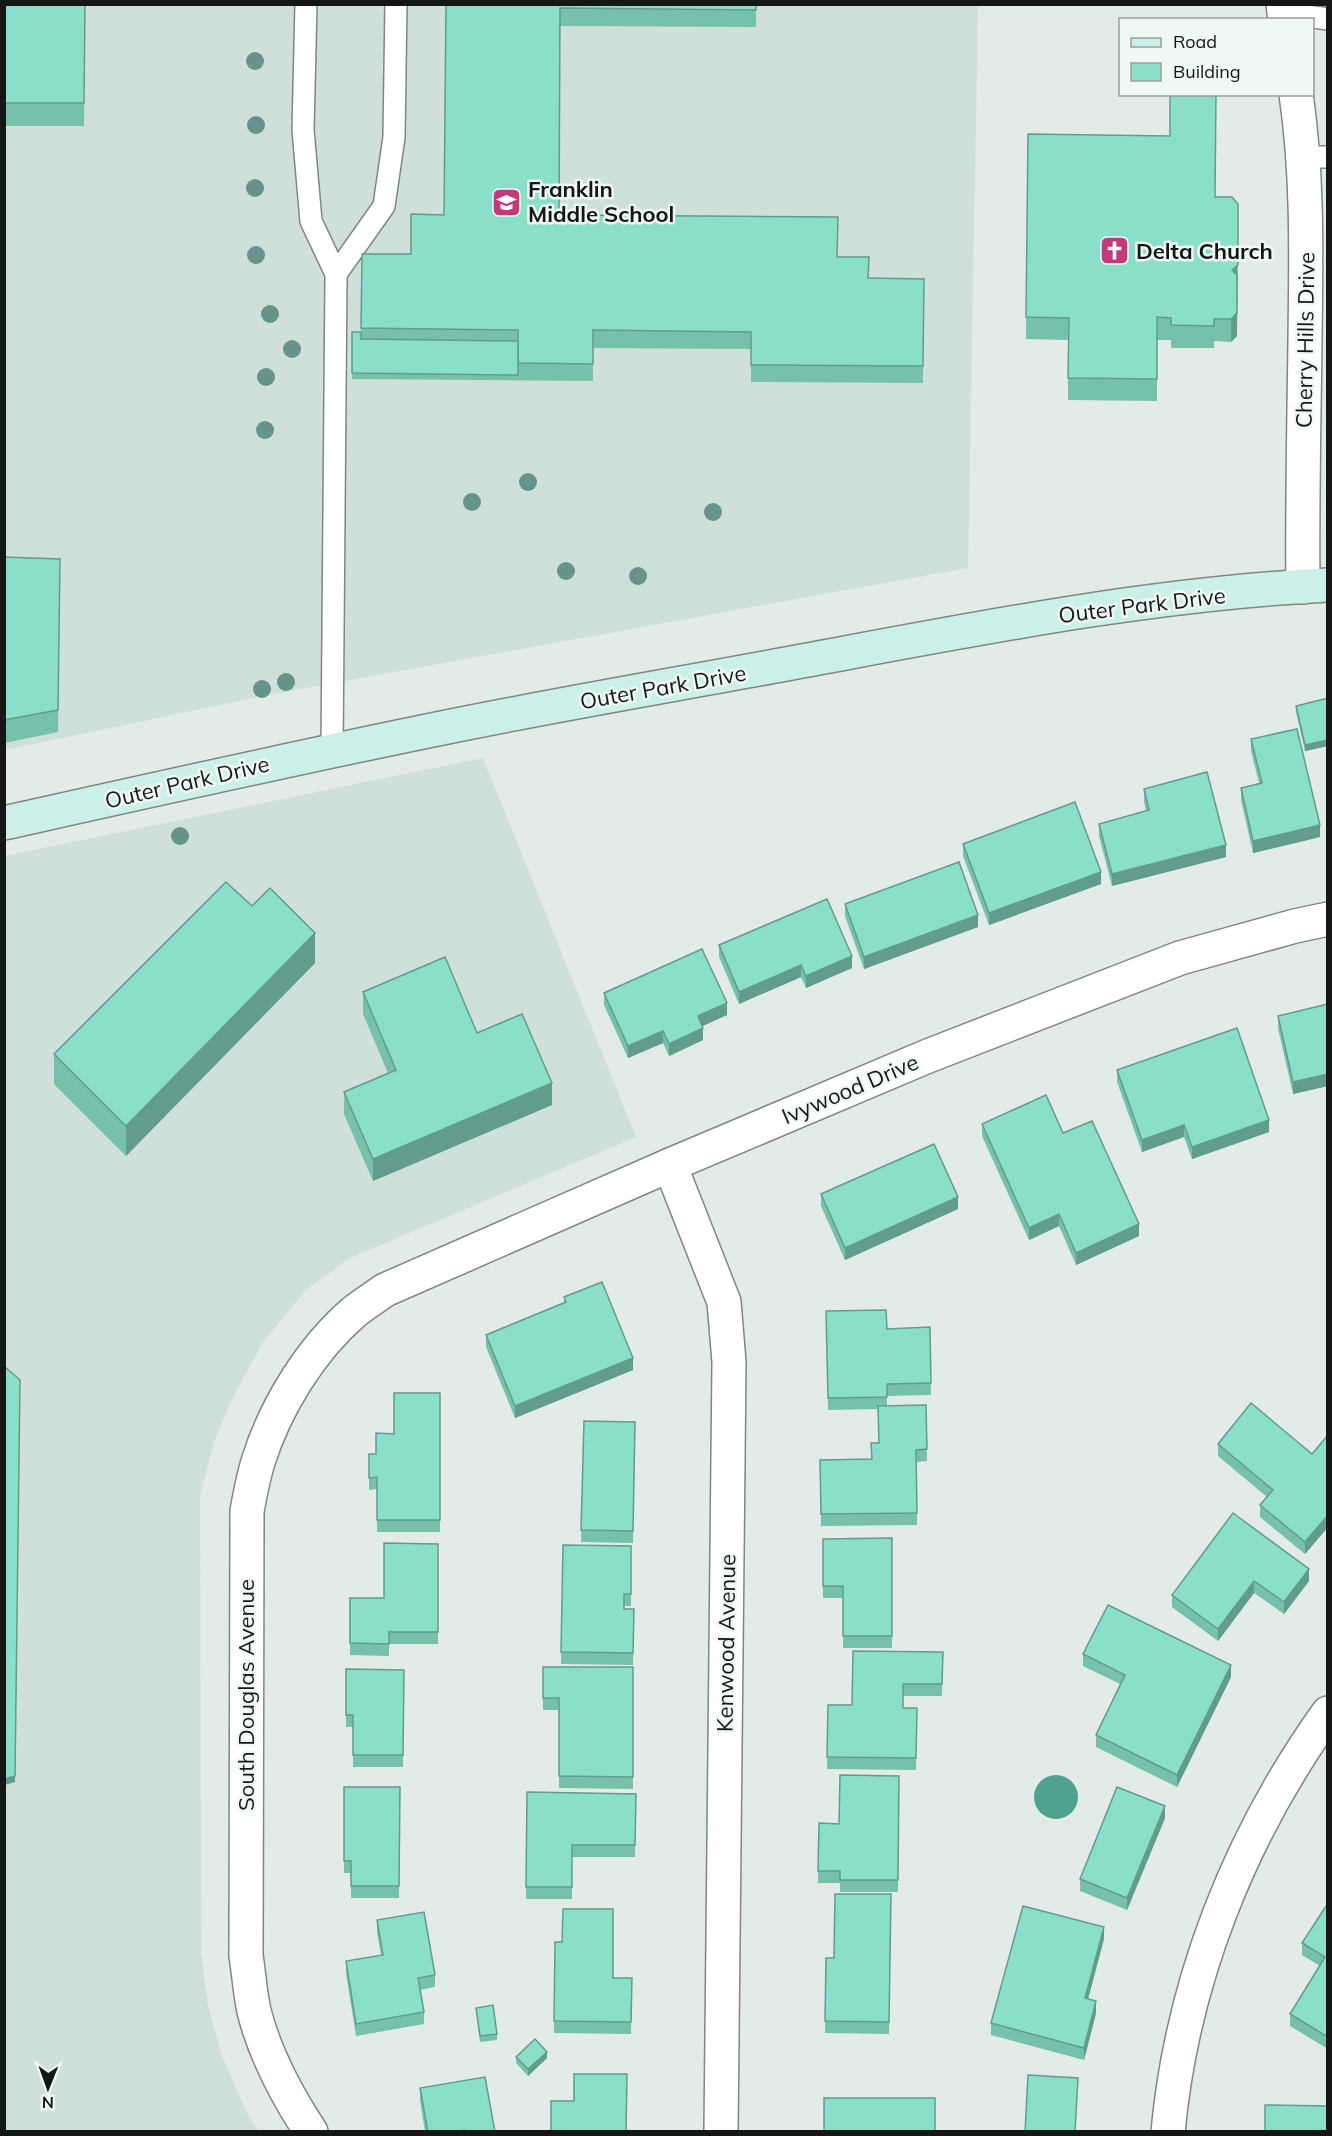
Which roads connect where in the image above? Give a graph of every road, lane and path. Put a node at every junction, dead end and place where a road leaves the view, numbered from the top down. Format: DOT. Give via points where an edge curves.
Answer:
graph roads {
  1 [pos="306,4"];
  2 [pos="396,4"];
  3 [pos="1284,12"];
  4 [pos="1328,19"];
  5 [pos="1297,96"];
  6 [pos="1316,157"];
  7 [pos="336,274"];
  8 [pos="1315,586"];
  9 [pos="332,751"];
  10 [pos="4,823"];
  11 [pos="1328,919"];
  12 [pos="670,1165"];
  13 [pos="385,1290"];
  14 [pos="1328,1713"];
  15 [pos="311,2132"];
  16 [pos="721,2132"];
  17 [pos="1168,2132"];
  1 -- 7 [label="lane" via="303,130 311,222"];
  2 -- 7 [label="lane" via="394,137 384,206"];
  3 -- 4 [label="lane"];
  5 -- 6 [label="street, Cherry Hills Drive"];
  6 -- 8 [label="street, Cherry Hills Drive" via="1307,226"];
  7 -- 9 [label="lane"];
  8 -- 9 [label="street, Outer Park Drive" via="1076,611"];
  9 -- 10 [label="street, Outer Park Drive"];
  11 -- 12 [label="street, Ivywood Drive" via="1180,958 928,1056"];
  12 -- 13 [label="street, Ivywood Drive"];
  12 -- 16 [label="street, Kenwood Avenue" via="724,1302 729,1362"];
  13 -- 15 [label="street, South Douglas Avenue" via="355,1311 323,1344 297,1380 258,1462 247,1511 246,1956 254,2011 270,2062"];
  14 -- 17 [label="street" via="1301,1751 1247,1846 1218,1917 1189,2009"];
}
